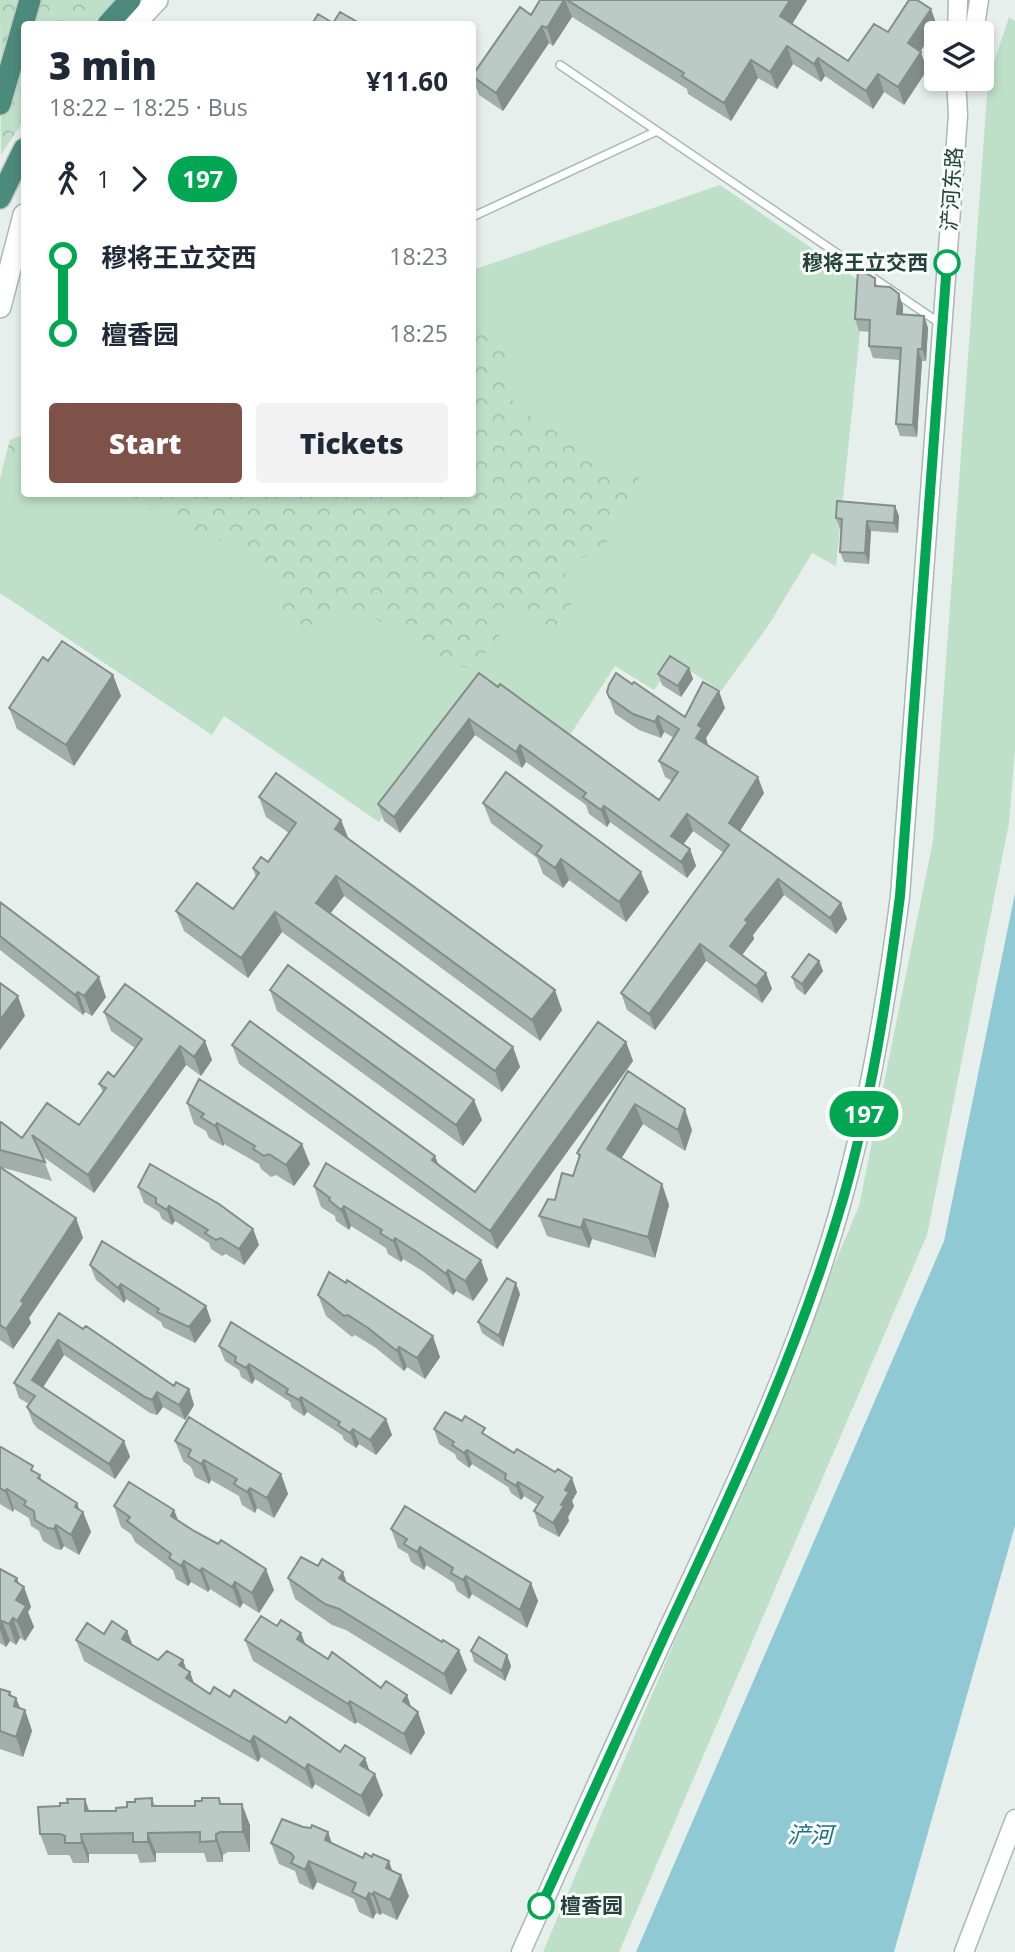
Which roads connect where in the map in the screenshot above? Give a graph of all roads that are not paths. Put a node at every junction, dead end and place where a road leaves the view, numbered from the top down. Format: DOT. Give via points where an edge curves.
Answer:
graph roads {
  1 [pos="30,0"];
  2 [pos="130,0"];
  3 [pos="157,0"];
  4 [pos="958,0"];
  5 [pos="979,0"];
  6 [pos="24,21"];
  7 [pos="111,21"];
  8 [pos="137,21"];
  9 [pos="957,21"];
  10 [pos="976,21"];
  11 [pos="21,31"];
  12 [pos="560,65"];
  13 [pos="957,91"];
  14 [pos="964,91"];
  15 [pos="0,104"];
  16 [pos="958,115"];
  17 [pos="657,131"];
  18 [pos="21,155"];
  19 [pos="0,198"];
  20 [pos="476,215"];
  21 [pos="21,226"];
  22 [pos="0,307"];
  23 [pos="942,324"];
  24 [pos="1015,1819"];
  25 [pos="521,1952"];
  26 [pos="964,1952"];
  1 -- 6 [label="highway"];
  2 -- 7 [label="highway"];
  3 -- 8 [label="main road"];
  4 -- 9 [label="street"];
  5 -- 10 [label="street"];
  11 -- 15 [label="highway"];
  12 -- 17 [label="lane"];
  13 -- 16 [label="street, 浐河东路"];
  14 -- 16 [label="street, 浐河东路"];
  16 -- 23 [label="street, 浐河东路"];
  17 -- 20 [label="lane"];
  17 -- 23 [label="lane"];
  18 -- 19 [label="highway"];
  21 -- 22 [label="main road"];
  23 -- 25 [label="street, 浐河东路" via="900,896 874,1065 846,1186 811,1296 766,1413"];
  24 -- 26 [label="street"];
}
